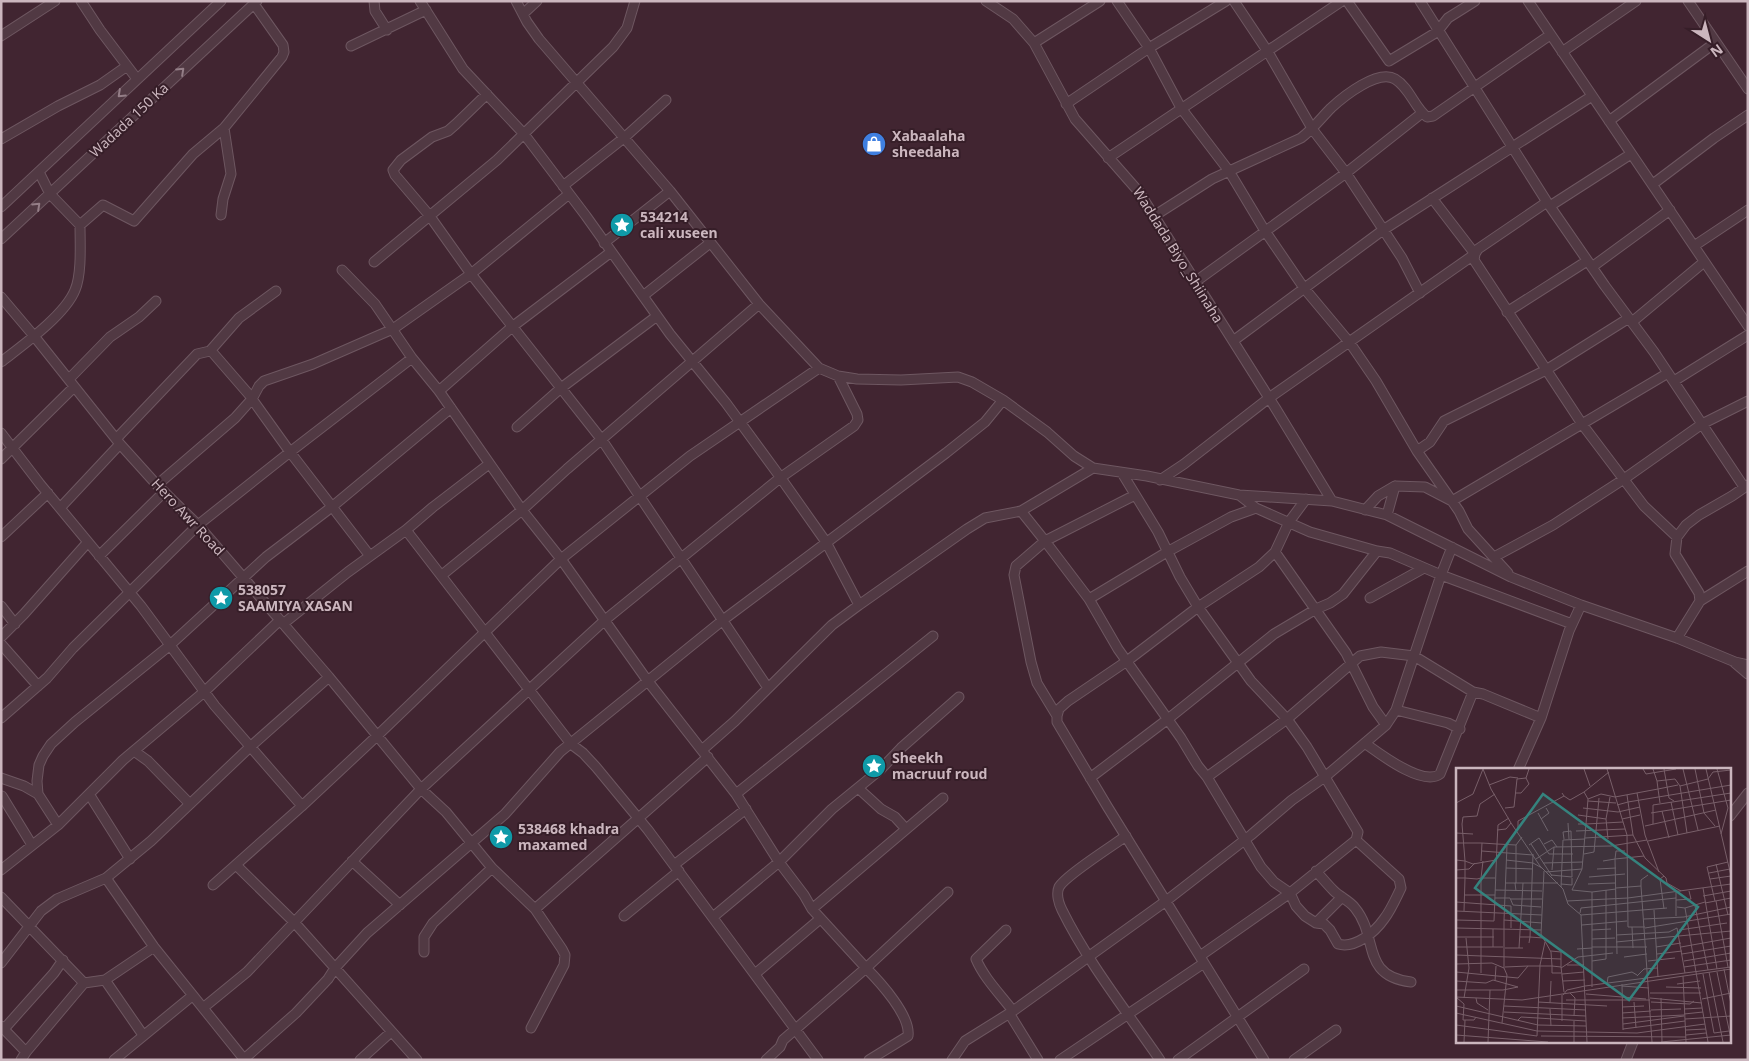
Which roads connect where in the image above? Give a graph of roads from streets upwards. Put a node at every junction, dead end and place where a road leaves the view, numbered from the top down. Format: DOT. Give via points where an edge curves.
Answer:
graph roads {
  1 [pos="56,1"];
  2 [pos="82,1"];
  3 [pos="221,1"];
  4 [pos="374,1"];
  5 [pos="420,1"];
  6 [pos="516,1"];
  7 [pos="537,1"];
  8 [pos="635,1"];
  9 [pos="986,1"];
  10 [pos="1100,1"];
  11 [pos="1117,1"];
  12 [pos="1226,1"];
  13 [pos="1234,1"];
  14 [pos="1342,1"];
  15 [pos="1347,1"];
  16 [pos="1420,1"];
  17 [pos="1475,1"];
  18 [pos="1528,1"];
  19 [pos="1636,1"];
  20 [pos="1688,1"];
  21 [pos="255,2"];
  22 [pos="426,10"];
  23 [pos="523,14"];
  24 [pos="387,30"];
  25 [pos="1438,31"];
  26 [pos="1550,35"];
  27 [pos="1,36"];
  28 [pos="1716,42"];
  29 [pos="1034,43"];
  30 [pos="351,46"];
  31 [pos="1149,48"];
  32 [pos="1268,52"];
  33 [pos="1562,52"];
  34 [pos="127,66"];
  35 [pos="137,79"];
  36 [pos="576,82"];
  37 [pos="1474,88"];
  38 [pos="1748,88"];
  39 [pos="487,94"];
  40 [pos="1592,96"];
  41 [pos="666,100"];
  42 [pos="1066,104"];
  43 [pos="1182,108"];
  44 [pos="1422,113"];
  45 [pos="1748,115"];
  46 [pos="1609,121"];
  47 [pos="224,128"];
  48 [pos="1313,130"];
  49 [pos="524,134"];
  50 [pos="625,137"];
  51 [pos="1,139"];
  52 [pos="1512,147"];
  53 [pos="1631,154"];
  54 [pos="1108,158"];
  55 [pos="1229,171"];
  56 [pos="39,172"];
  57 [pos="1346,173"];
  58 [pos="1653,184"];
  59 [pos="566,190"];
  60 [pos="670,191"];
  61 [pos="50,194"];
  62 [pos="1432,198"];
  63 [pos="1548,204"];
  64 [pos="1,207"];
  65 [pos="1670,210"];
  66 [pos="1748,210"];
  67 [pos="429,215"];
  68 [pos="221,216"];
  69 [pos="1154,216"];
  70 [pos="80,224"];
  71 [pos="1383,230"];
  72 [pos="1265,231"];
  73 [pos="1,240"];
  74 [pos="710,242"];
  75 [pos="604,243"];
  76 [pos="1694,246"];
  77 [pos="611,252"];
  78 [pos="1475,254"];
  79 [pos="374,262"];
  80 [pos="1704,262"];
  81 [pos="1589,264"];
  82 [pos="342,270"];
  83 [pos="471,274"];
  84 [pos="1195,282"];
  85 [pos="1304,288"];
  86 [pos="276,291"];
  87 [pos="1420,293"];
  88 [pos="643,296"];
  89 [pos="1,297"];
  90 [pos="156,302"];
  91 [pos="759,304"];
  92 [pos="1508,312"];
  93 [pos="657,316"];
  94 [pos="1631,320"];
  95 [pos="1746,320"];
  96 [pos="512,327"];
  97 [pos="393,329"];
  98 [pos="1748,335"];
  99 [pos="34,336"];
  100 [pos="1232,341"];
  101 [pos="1350,343"];
  102 [pos="210,351"];
  103 [pos="412,358"];
  104 [pos="1,362"];
  105 [pos="694,362"];
  106 [pos="819,368"];
  107 [pos="1546,370"];
  108 [pos="838,376"];
  109 [pos="1671,377"];
  110 [pos="72,383"];
  111 [pos="561,388"];
  112 [pos="439,391"];
  113 [pos="1269,398"];
  114 [pos="252,399"];
  115 [pos="1003,400"];
  116 [pos="1748,401"];
  117 [pos="451,408"];
  118 [pos="740,422"];
  119 [pos="1582,424"];
  120 [pos="1702,424"];
  121 [pos="517,427"];
  122 [pos="1,433"];
  123 [pos="602,440"];
  124 [pos="118,442"];
  125 [pos="12,448"];
  126 [pos="1417,451"];
  127 [pos="290,452"];
  128 [pos="1,459"];
  129 [pos="489,464"];
  130 [pos="1093,468"];
  131 [pos="1122,473"];
  132 [pos="780,478"];
  133 [pos="1624,479"];
  134 [pos="1160,480"];
  135 [pos="157,485"];
  136 [pos="1395,486"];
  137 [pos="1746,486"];
  138 [pos="164,492"];
  139 [pos="48,494"];
  140 [pos="1135,495"];
  141 [pos="1239,495"];
  142 [pos="639,496"];
  143 [pos="1306,499"];
  144 [pos="1332,501"];
  145 [pos="1452,501"];
  146 [pos="333,506"];
  147 [pos="60,508"];
  148 [pos="1256,508"];
  149 [pos="522,510"];
  150 [pos="1365,510"];
  151 [pos="1021,511"];
  152 [pos="1388,515"];
  153 [pos="1289,522"];
  154 [pos="198,525"];
  155 [pos="406,530"];
  156 [pos="1,537"];
  157 [pos="1677,537"];
  158 [pos="1044,541"];
  159 [pos="88,542"];
  160 [pos="826,542"];
  161 [pos="1452,547"];
  162 [pos="1377,551"];
  163 [pos="1168,552"];
  164 [pos="1275,552"];
  165 [pos="100,556"];
  166 [pos="370,556"];
  167 [pos="1494,557"];
  168 [pos="561,559"];
  169 [pos="680,559"];
  170 [pos="1424,568"];
  171 [pos="1748,571"];
  172 [pos="442,575"];
  173 [pos="1441,575"];
  174 [pos="243,577"];
  175 [pos="1511,577"];
  176 [pos="129,592"];
  177 [pos="1370,598"];
  178 [pos="1089,599"];
  179 [pos="1700,601"];
  180 [pos="859,605"];
  181 [pos="1581,605"];
  182 [pos="1,606"];
  183 [pos="1198,607"];
  184 [pos="1316,609"];
  185 [pos="605,620"];
  186 [pos="723,620"];
  187 [pos="281,622"];
  188 [pos="15,624"];
  189 [pos="1572,624"];
  190 [pos="484,631"];
  191 [pos="933,636"];
  192 [pos="1,637"];
  193 [pos="1677,638"];
  194 [pos="1,644"];
  195 [pos="169,646"];
  196 [pos="1414,656"];
  197 [pos="1127,661"];
  198 [pos="1735,662"];
  199 [pos="1238,663"];
  200 [pos="1351,664"];
  201 [pos="1748,665"];
  202 [pos="1748,674"];
  203 [pos="329,677"];
  204 [pos="648,680"];
  205 [pos="38,686"];
  206 [pos="529,688"];
  207 [pos="768,688"];
  208 [pos="204,692"];
  209 [pos="1473,692"];
  210 [pos="959,697"];
  211 [pos="1396,710"];
  212 [pos="1056,716"];
  213 [pos="1,718"];
  214 [pos="1541,718"];
  215 [pos="1168,719"];
  216 [pos="1287,719"];
  217 [pos="1386,725"];
  218 [pos="1460,729"];
  219 [pos="378,735"];
  220 [pos="572,744"];
  221 [pos="1366,744"];
  222 [pos="250,747"];
  223 [pos="134,751"];
  224 [pos="705,753"];
  225 [pos="1519,768"];
  226 [pos="1326,776"];
  227 [pos="1207,777"];
  228 [pos="1,778"];
  229 [pos="1090,778"];
  230 [pos="16,784"];
  231 [pos="858,788"];
  232 [pos="421,789"];
  233 [pos="1748,793"];
  234 [pos="38,794"];
  235 [pos="89,794"];
  236 [pos="736,794"];
  237 [pos="2,796"];
  238 [pos="943,798"];
  239 [pos="190,804"];
  240 [pos="302,806"];
  241 [pos="746,809"];
  242 [pos="1732,813"];
  243 [pos="638,818"];
  244 [pos="58,825"];
  245 [pos="906,829"];
  246 [pos="1126,836"];
  247 [pos="1245,840"];
  248 [pos="1356,840"];
  249 [pos="472,842"];
  250 [pos="32,845"];
  251 [pos="130,858"];
  252 [pos="352,861"];
  253 [pos="779,862"];
  254 [pos="236,865"];
  255 [pos="492,868"];
  256 [pos="676,868"];
  257 [pos="1,870"];
  258 [pos="1316,871"];
  259 [pos="106,878"];
  260 [pos="213,885"];
  261 [pos="948,892"];
  262 [pos="1290,893"];
  263 [pos="1,897"];
  264 [pos="1342,897"];
  265 [pos="1166,901"];
  266 [pos="400,905"];
  267 [pos="535,909"];
  268 [pos="812,909"];
  269 [pos="624,916"];
  270 [pos="713,917"];
  271 [pos="820,919"];
  272 [pos="294,922"];
  273 [pos="1316,923"];
  274 [pos="30,925"];
  275 [pos="1006,930"];
  276 [pos="1368,935"];
  277 [pos="154,947"];
  278 [pos="424,952"];
  279 [pos="1090,956"];
  280 [pos="1202,959"];
  281 [pos="63,960"];
  282 [pos="1,963"];
  283 [pos="334,968"];
  284 [pos="866,968"];
  285 [pos="1304,969"];
  286 [pos="755,974"];
  287 [pos="104,980"];
  288 [pos="84,982"];
  289 [pos="1411,982"];
  290 [pos="192,996"];
  291 [pos="203,1008"];
  292 [pos="1011,1012"];
  293 [pos="1128,1014"];
  294 [pos="1238,1016"];
  295 [pos="2,1027"];
  296 [pos="531,1028"];
  297 [pos="796,1029"];
  298 [pos="1336,1030"];
  299 [pos="391,1032"];
  300 [pos="143,1035"];
  301 [pos="1632,1044"];
  302 [pos="24,1056"];
  303 [pos="243,1059"];
  304 [pos="114,1060"];
  305 [pos="360,1060"];
  306 [pos="417,1060"];
  307 [pos="766,1060"];
  308 [pos="818,1060"];
  309 [pos="870,1060"];
  310 [pos="952,1060"];
  311 [pos="1038,1060"];
  312 [pos="1060,1060"];
  313 [pos="1160,1060"];
  314 [pos="1178,1060"];
  315 [pos="1264,1060"];
  316 [pos="1294,1060"];
  317 [pos="1626,1060"];
  1 -- 27 [label="street"];
  2 -- 34 [label="street"];
  3 -- 35 [label="street, Wadada 150 Ka"];
  4 -- 24 [label="street" via="375,11"];
  5 -- 22 [label="street"];
  6 -- 23 [label="street"];
  7 -- 23 [label="street"];
  8 -- 36 [label="street" via="627,28 613,47"];
  9 -- 29 [label="street, Waddada Biyo_Shiinaha" via="1013,19"];
  10 -- 29 [label="street"];
  11 -- 31 [label="street"];
  12 -- 31 [label="street"];
  13 -- 32 [label="street"];
  14 -- 32 [label="street"];
  15 -- 25 [label="street" via="1389,61"];
  16 -- 25 [label="street"];
  17 -- 25 [label="street" via="1448,18"];
  18 -- 26 [label="street"];
  19 -- 33 [label="street"];
  20 -- 28 [label="street"];
  21 -- 47 [label="street" via="283,45 284,52"];
  61 -- 21 [label="street, Wadada 150 Ka, one-way"];
  22 -- 24 [label="street"];
  22 -- 39 [label="street" via="462,69"];
  23 -- 36 [label="street" via="539,39"];
  24 -- 30 [label="street"];
  25 -- 37 [label="street"];
  26 -- 33 [label="street"];
  26 -- 37 [label="street"];
  28 -- 38 [label="street"];
  28 -- 46 [label="street"];
  29 -- 42 [label="street, Waddada Biyo_Shiinaha"];
  31 -- 42 [label="street"];
  31 -- 43 [label="street"];
  32 -- 43 [label="street"];
  32 -- 48 [label="street"];
  33 -- 40 [label="street"];
  34 -- 35 [label="street"];
  34 -- 51 [label="street" via="100,85"];
  35 -- 56 [label="street, Wadada 150 Ka, one-way"];
  36 -- 49 [label="street"];
  36 -- 50 [label="street"];
  37 -- 44 [label="street" via="1433,116 1427,117"];
  37 -- 52 [label="street"];
  39 -- 49 [label="street"];
  39 -- 67 [label="street" via="448,131 432,137 401,160 394,170"];
  40 -- 46 [label="street"];
  40 -- 52 [label="street"];
  41 -- 50 [label="street"];
  42 -- 54 [label="street, Waddada Biyo_Shiinaha"];
  43 -- 54 [label="street"];
  43 -- 55 [label="street"];
  44 -- 48 [label="street" via="1396,79 1387,76 1352,91"];
  44 -- 57 [label="street"];
  45 -- 58 [label="street"];
  46 -- 53 [label="street"];
  47 -- 68 [label="street" via="231,174"];
  47 -- 70 [label="street" via="193,154 134,221 103,205"];
  48 -- 55 [label="street" via="1282,148"];
  48 -- 57 [label="street"];
  49 -- 59 [label="street"];
  49 -- 67 [label="street"];
  50 -- 59 [label="street"];
  50 -- 60 [label="street"];
  52 -- 62 [label="street"];
  52 -- 63 [label="street"];
  53 -- 58 [label="street"];
  53 -- 63 [label="street"];
  54 -- 69 [label="street, Waddada Biyo_Shiinaha" via="1133,184"];
  55 -- 69 [label="street"];
  55 -- 72 [label="street"];
  56 -- 61 [label="street"];
  56 -- 64 [label="street, Wadada 150 Ka"];
  57 -- 71 [label="street"];
  57 -- 72 [label="street"];
  58 -- 65 [label="street"];
  59 -- 75 [label="street"];
  59 -- 83 [label="street"];
  60 -- 74 [label="street"];
  60 -- 75 [label="street"];
  61 -- 70 [label="street"];
  73 -- 61 [label="street, Wadada 150 Ka, one-way"];
  62 -- 71 [label="street"];
  62 -- 78 [label="street"];
  63 -- 78 [label="street"];
  63 -- 81 [label="street"];
  65 -- 76 [label="street"];
  65 -- 81 [label="street"];
  66 -- 76 [label="street"];
  67 -- 79 [label="street"];
  67 -- 83 [label="street"];
  69 -- 84 [label="street, Waddada Biyo_Shiinaha"];
  70 -- 99 [label="street" via="81,254 76,289 63,309"];
  71 -- 85 [label="street"];
  71 -- 87 [label="street"];
  72 -- 84 [label="street"];
  72 -- 85 [label="street"];
  74 -- 88 [label="street"];
  74 -- 91 [label="street"];
  75 -- 77 [label="street"];
  76 -- 80 [label="street"];
  77 -- 88 [label="street"];
  77 -- 96 [label="street"];
  78 -- 87 [label="street"];
  78 -- 92 [label="street" via="1478,268"];
  80 -- 94 [label="street"];
  80 -- 95 [label="street"];
  81 -- 92 [label="street"];
  81 -- 94 [label="street"];
  82 -- 97 [label="street" via="375,304"];
  83 -- 96 [label="street"];
  83 -- 97 [label="street"];
  84 -- 100 [label="street, Waddada Biyo_Shiinaha"];
  85 -- 100 [label="street"];
  85 -- 101 [label="street"];
  86 -- 102 [label="street" via="239,318"];
  87 -- 101 [label="street"];
  88 -- 93 [label="street"];
  89 -- 99 [label="street, Hero Awr Road"];
  90 -- 110 [label="street" via="110,338"];
  91 -- 105 [label="street"];
  91 -- 106 [label="street"];
  92 -- 107 [label="street"];
  93 -- 105 [label="street"];
  93 -- 111 [label="street"];
  94 -- 107 [label="street"];
  94 -- 109 [label="street"];
  96 -- 111 [label="street"];
  96 -- 112 [label="street"];
  97 -- 103 [label="street"];
  97 -- 114 [label="street" via="313,364 271,378 259,386"];
  98 -- 109 [label="street"];
  99 -- 104 [label="street"];
  99 -- 110 [label="street, Hero Awr Road"];
  100 -- 113 [label="street, Waddada Biyo_Shiinaha"];
  101 -- 113 [label="street"];
  101 -- 126 [label="street"];
  102 -- 114 [label="street"];
  102 -- 124 [label="street" via="197,354"];
  103 -- 112 [label="street"];
  103 -- 127 [label="street"];
  105 -- 118 [label="street"];
  105 -- 123 [label="street"];
  106 -- 108 [label="street"];
  106 -- 118 [label="street"];
  107 -- 119 [label="street"];
  107 -- 126 [label="street" via="1444,421 1430,442"];
  108 -- 115 [label="street" via="901,380 958,378 972,382"];
  108 -- 132 [label="street" via="858,420"];
  109 -- 119 [label="street"];
  109 -- 120 [label="street"];
  110 -- 124 [label="street, Hero Awr Road"];
  110 -- 125 [label="street"];
  111 -- 121 [label="street"];
  111 -- 123 [label="street"];
  112 -- 117 [label="street"];
  113 -- 134 [label="street"];
  113 -- 144 [label="street, Waddada Biyo_Shiinaha"];
  114 -- 127 [label="street"];
  114 -- 135 [label="street" via="236,418"];
  115 -- 130 [label="street"];
  115 -- 160 [label="street" via="985,422 910,482"];
  116 -- 120 [label="street"];
  117 -- 129 [label="street"];
  117 -- 146 [label="street"];
  118 -- 132 [label="street"];
  118 -- 142 [label="street"];
  119 -- 133 [label="street"];
  119 -- 145 [label="street"];
  120 -- 133 [label="street"];
  120 -- 137 [label="street"];
  122 -- 125 [label="street"];
  123 -- 142 [label="street"];
  123 -- 149 [label="street"];
  124 -- 135 [label="street, Hero Awr Road"];
  124 -- 147 [label="street"];
  125 -- 128 [label="street"];
  125 -- 139 [label="street"];
  126 -- 145 [label="street"];
  127 -- 146 [label="street"];
  127 -- 154 [label="street"];
  129 -- 149 [label="street"];
  129 -- 155 [label="street"];
  130 -- 131 [label="street"];
  130 -- 151 [label="street"];
  131 -- 134 [label="street"];
  131 -- 140 [label="street"];
  132 -- 160 [label="street"];
  132 -- 169 [label="street"];
  133 -- 157 [label="street" via="1644,506"];
  133 -- 167 [label="street" via="1553,525"];
  134 -- 141 [label="street"];
  135 -- 138 [label="street, Hero Awr Road"];
  136 -- 145 [label="street" via="1425,487"];
  136 -- 150 [label="street" via="1378,496"];
  136 -- 152 [label="street"];
  137 -- 157 [label="street" via="1699,515"];
  138 -- 154 [label="street, Hero Awr Road"];
  138 -- 165 [label="street"];
  139 -- 147 [label="street"];
  139 -- 156 [label="street"];
  140 -- 158 [label="street"];
  140 -- 163 [label="street"];
  141 -- 143 [label="street"];
  141 -- 148 [label="street"];
  142 -- 168 [label="street"];
  142 -- 169 [label="street"];
  143 -- 144 [label="street"];
  143 -- 153 [label="street"];
  144 -- 150 [label="street"];
  145 -- 167 [label="street" via="1468,529"];
  146 -- 166 [label="street"];
  146 -- 174 [label="street"];
  147 -- 159 [label="street"];
  148 -- 153 [label="street"];
  148 -- 163 [label="street" via="1231,517"];
  149 -- 168 [label="street"];
  149 -- 172 [label="street"];
  150 -- 152 [label="street"];
  151 -- 158 [label="street"];
  151 -- 180 [label="street" via="985,518"];
  152 -- 161 [label="street"];
  153 -- 162 [label="street" via="1310,532"];
  153 -- 164 [label="street"];
  154 -- 174 [label="street, Hero Awr Road"];
  154 -- 176 [label="street"];
  155 -- 166 [label="street"];
  155 -- 172 [label="street"];
  157 -- 179 [label="street" via="1675,554 1699,593"];
  158 -- 178 [label="street"];
  158 -- 212 [label="street" via="1016,566 1014,575 1037,683"];
  159 -- 165 [label="street"];
  159 -- 188 [label="street"];
  160 -- 180 [label="street"];
  160 -- 186 [label="street"];
  161 -- 173 [label="street"];
  161 -- 175 [label="street"];
  162 -- 170 [label="street" via="1390,553"];
  162 -- 184 [label="street" via="1343,594"];
  163 -- 178 [label="street"];
  163 -- 183 [label="street"];
  164 -- 183 [label="street" via="1259,567"];
  164 -- 184 [label="street"];
  165 -- 176 [label="street"];
  166 -- 187 [label="street"];
  167 -- 175 [label="street"];
  168 -- 185 [label="street"];
  168 -- 190 [label="street"];
  169 -- 185 [label="street"];
  169 -- 186 [label="street"];
  170 -- 173 [label="street"];
  170 -- 177 [label="street"];
  171 -- 179 [label="street"];
  172 -- 190 [label="street"];
  173 -- 189 [label="street"];
  173 -- 196 [label="street"];
  174 -- 187 [label="street, Hero Awr Road"];
  174 -- 195 [label="street"];
  175 -- 181 [label="street"];
  176 -- 195 [label="street"];
  176 -- 205 [label="street"];
  178 -- 197 [label="street"];
  179 -- 193 [label="street"];
  180 -- 207 [label="street" via="832,625"];
  181 -- 189 [label="street"];
  181 -- 193 [label="street"];
  182 -- 188 [label="street"];
  183 -- 197 [label="street"];
  183 -- 199 [label="street"];
  184 -- 199 [label="street" via="1274,634"];
  184 -- 200 [label="street"];
  185 -- 204 [label="street"];
  185 -- 206 [label="street"];
  186 -- 204 [label="street"];
  186 -- 207 [label="street"];
  187 -- 203 [label="street, Hero Awr Road"];
  187 -- 208 [label="street"];
  188 -- 192 [label="street"];
  189 -- 214 [label="street"];
  190 -- 206 [label="street"];
  190 -- 219 [label="street"];
  191 -- 236 [label="street"];
  193 -- 198 [label="street"];
  194 -- 205 [label="street"];
  195 -- 208 [label="street"];
  195 -- 234 [label="street" via="51,744 39,765"];
  196 -- 200 [label="street" via="1381,652 1360,656"];
  196 -- 209 [label="street"];
  196 -- 211 [label="street"];
  197 -- 212 [label="street" via="1068,701"];
  197 -- 215 [label="street"];
  198 -- 201 [label="street"];
  198 -- 202 [label="street"];
  199 -- 215 [label="street"];
  199 -- 216 [label="street"];
  200 -- 216 [label="street"];
  200 -- 217 [label="street"];
  203 -- 219 [label="street, Hero Awr Road"];
  203 -- 222 [label="street"];
  204 -- 220 [label="street"];
  204 -- 224 [label="street"];
  205 -- 213 [label="street"];
  206 -- 220 [label="street"];
  206 -- 232 [label="street"];
  207 -- 224 [label="street"];
  208 -- 222 [label="street"];
  208 -- 223 [label="street"];
  209 -- 214 [label="street"];
  209 -- 218 [label="street"];
  210 -- 231 [label="street"];
  211 -- 217 [label="street"];
  211 -- 218 [label="street"];
  212 -- 229 [label="street"];
  214 -- 225 [label="street"];
  215 -- 227 [label="street"];
  215 -- 229 [label="street"];
  216 -- 226 [label="street"];
  216 -- 227 [label="street"];
  217 -- 221 [label="street"];
  218 -- 221 [label="street" via="1440,774 1433,777 1414,773"];
  219 -- 232 [label="street, Hero Awr Road"];
  219 -- 240 [label="street"];
  220 -- 243 [label="street" via="596,767"];
  220 -- 249 [label="street" via="560,752 505,814"];
  221 -- 226 [label="street"];
  222 -- 239 [label="street"];
  222 -- 240 [label="street"];
  223 -- 235 [label="street"];
  223 -- 239 [label="street"];
  224 -- 236 [label="street"];
  224 -- 243 [label="street"];
  226 -- 247 [label="street"];
  226 -- 248 [label="street" via="1358,832"];
  227 -- 247 [label="street"];
  228 -- 230 [label="street"];
  229 -- 246 [label="street"];
  230 -- 234 [label="street"];
  230 -- 237 [label="street"];
  231 -- 245 [label="street"];
  231 -- 253 [label="street"];
  232 -- 249 [label="street, Hero Awr Road"];
  232 -- 252 [label="street"];
  233 -- 242 [label="street"];
  234 -- 244 [label="street"];
  235 -- 244 [label="street"];
  235 -- 251 [label="street"];
  236 -- 241 [label="street"];
  237 -- 250 [label="street"];
  238 -- 245 [label="street"];
  239 -- 251 [label="street"];
  240 -- 254 [label="street"];
  241 -- 253 [label="street"];
  241 -- 256 [label="street"];
  243 -- 256 [label="street"];
  243 -- 267 [label="street"];
  244 -- 250 [label="street"];
  245 -- 268 [label="street"];
  246 -- 265 [label="street"];
  246 -- 279 [label="street" via="1069,877 1059,888 1061,908"];
  247 -- 262 [label="street" via="1261,867"];
  247 -- 265 [label="street"];
  248 -- 258 [label="street"];
  248 -- 276 [label="street" via="1399,879 1401,888 1385,919"];
  249 -- 255 [label="street, Hero Awr Road"];
  249 -- 266 [label="street"];
  250 -- 257 [label="street"];
  251 -- 259 [label="street"];
  252 -- 266 [label="street"];
  252 -- 272 [label="street"];
  253 -- 268 [label="street"];
  253 -- 270 [label="street"];
  254 -- 260 [label="street"];
  254 -- 272 [label="street"];
  255 -- 267 [label="street, Hero Awr Road"];
  255 -- 278 [label="street" via="433,923 424,937"];
  256 -- 269 [label="street"];
  256 -- 270 [label="street"];
  258 -- 262 [label="street"];
  258 -- 264 [label="street"];
  259 -- 274 [label="street" via="58,899"];
  259 -- 277 [label="street"];
  261 -- 284 [label="street"];
  262 -- 273 [label="street" via="1296,906"];
  262 -- 280 [label="street"];
  263 -- 274 [label="street"];
  264 -- 273 [label="street"];
  264 -- 276 [label="street" via="1355,908"];
  265 -- 279 [label="street"];
  265 -- 280 [label="street"];
  266 -- 283 [label="street" via="367,933"];
  267 -- 296 [label="street, Hero Awr Road" via="565,955 564,965"];
  268 -- 271 [label="street"];
  270 -- 286 [label="street"];
  271 -- 284 [label="street"];
  271 -- 286 [label="street"];
  272 -- 283 [label="street"];
  272 -- 291 [label="street" via="247,972"];
  273 -- 276 [label="street" via="1324,924 1338,944 1356,943"];
  274 -- 281 [label="street"];
  274 -- 282 [label="street"];
  275 -- 292 [label="street" via="976,959 981,972"];
  276 -- 289 [label="street" via="1371,951 1381,970 1398,980"];
  277 -- 287 [label="street"];
  277 -- 290 [label="street"];
  279 -- 292 [label="street"];
  279 -- 293 [label="street"];
  280 -- 293 [label="street"];
  280 -- 294 [label="street"];
  281 -- 288 [label="street"];
  281 -- 295 [label="street"];
  283 -- 299 [label="street"];
  283 -- 303 [label="street" via="328,979 296,1013"];
  284 -- 297 [label="street"];
  284 -- 309 [label="street" via="881,984 909,1028 908,1036"];
  285 -- 294 [label="street"];
  286 -- 297 [label="street"];
  287 -- 288 [label="street"];
  287 -- 300 [label="street"];
  288 -- 302 [label="street"];
  290 -- 291 [label="street"];
  290 -- 300 [label="street"];
  291 -- 303 [label="street"];
  292 -- 310 [label="street" via="965,1041"];
  292 -- 311 [label="street"];
  293 -- 312 [label="street"];
  293 -- 313 [label="street"];
  294 -- 314 [label="street"];
  294 -- 315 [label="street"];
  295 -- 302 [label="street"];
  297 -- 307 [label="street"];
  297 -- 308 [label="street"];
  298 -- 316 [label="street"];
  299 -- 305 [label="street"];
  299 -- 306 [label="street"];
  300 -- 304 [label="street"];
  301 -- 317 [label="street"];
}
